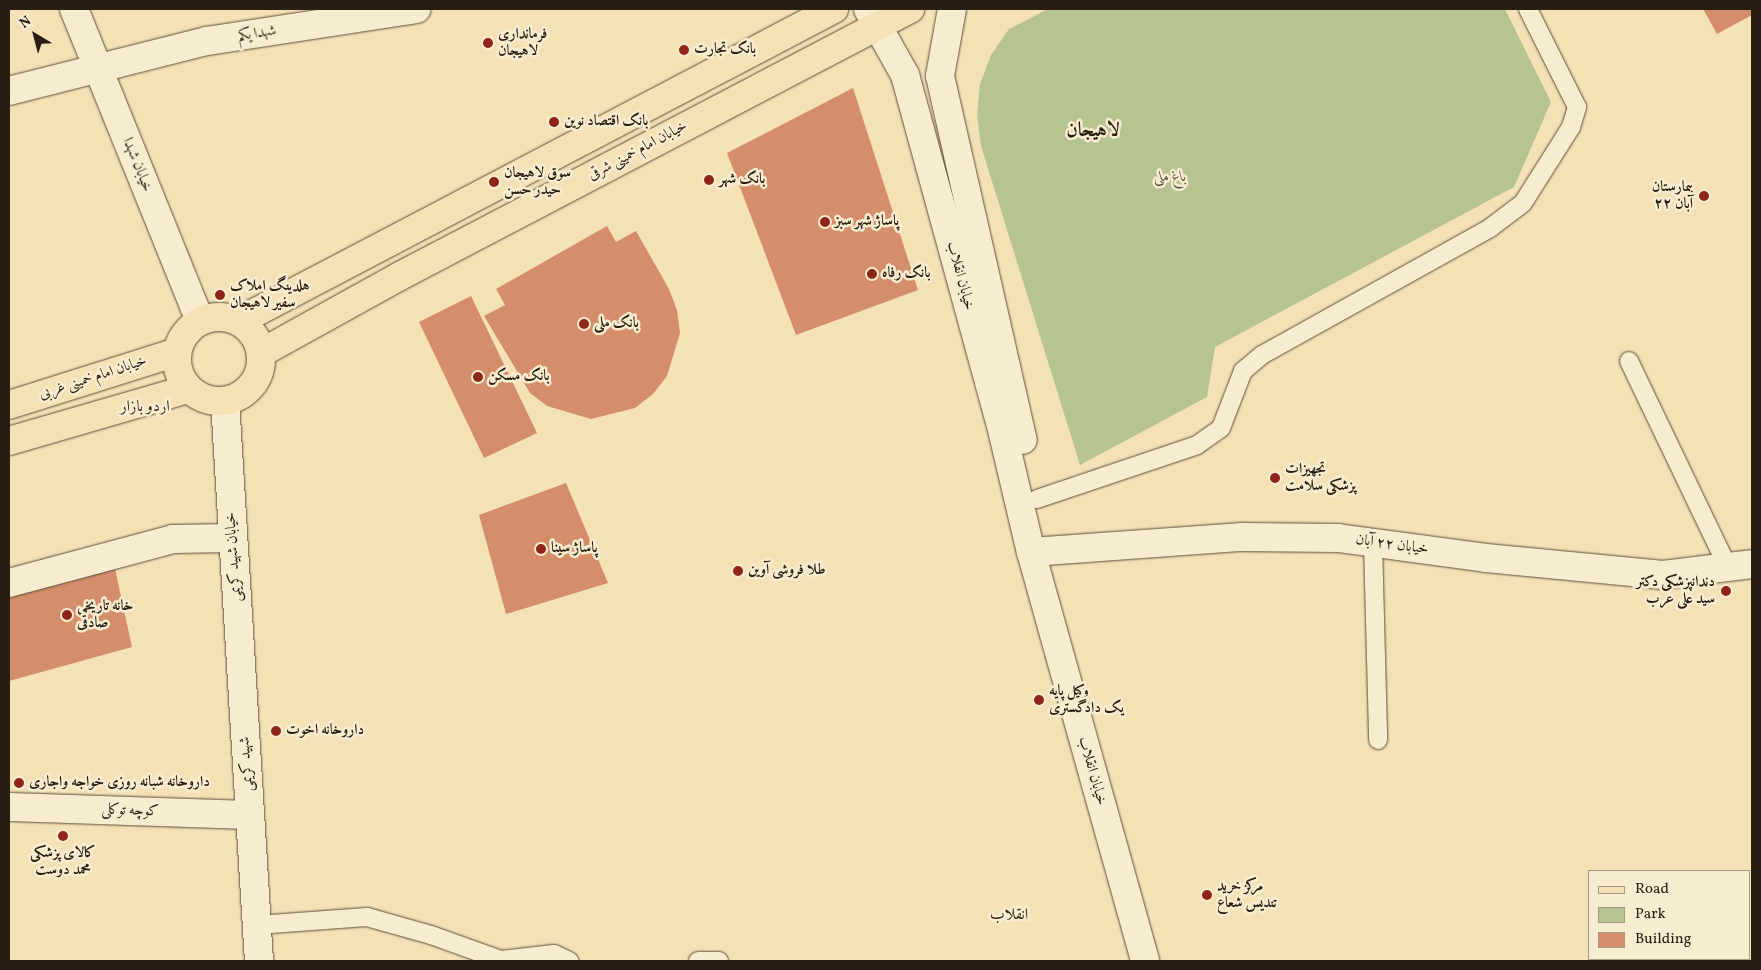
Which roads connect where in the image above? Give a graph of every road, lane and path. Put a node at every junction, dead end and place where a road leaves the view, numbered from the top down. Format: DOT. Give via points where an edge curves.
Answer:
graph roads {
  1 [pos="74,9"];
  2 [pos="834,9"];
  3 [pos="910,9"];
  4 [pos="952,9"];
  5 [pos="1528,9"];
  6 [pos="405,10"];
  7 [pos="872,17"];
  8 [pos="98,69"];
  9 [pos="9,91"];
  10 [pos="200,321"];
  11 [pos="239,321"];
  12 [pos="177,352"];
  13 [pos="261,353"];
  14 [pos="1629,361"];
  15 [pos="188,388"];
  16 [pos="225,401"];
  17 [pos="9,405"];
  18 [pos="9,441"];
  19 [pos="1037,499"];
  20 [pos="233,538"];
  21 [pos="1372,543"];
  22 [pos="1031,552"];
  23 [pos="1740,566"];
  24 [pos="9,583"];
  25 [pos="244,713"];
  26 [pos="1378,740"];
  27 [pos="9,808"];
  28 [pos="250,815"];
  29 [pos="257,925"];
  30 [pos="259,961"];
  31 [pos="569,961"];
  32 [pos="698,961"];
  33 [pos="719,961"];
  34 [pos="1145,961"];
  1 -- 8 [label="main road, خیابان شهدا"];
  2 -- 11 [label="main road"];
  3 -- 7 [label="main road, خیابان امام خمینی شرقی"];
  4 -- 19 [label="main road, خیابان انقلاب" via="940,76"];
  5 -- 19 [label="lane" via="1577,107 1571,126 1523,203 1490,228 1262,355 1243,371 1221,428 1197,445"];
  6 -- 8 [label="main road, شهدا یکم" via="207,41"];
  7 -- 13 [label="main road, خیابان امام خمینی شرقی"];
  7 -- 22 [label="main road, خیابان انقلاب" via="905,75 1003,434"];
  8 -- 9 [label="main road, شهدا یکم"];
  8 -- 10 [label="main road, خیابان شهدا"];
  10 -- 11 [label="main road" via="226,317"];
  10 -- 12 [label="main road" via="185,333"];
  11 -- 13 [label="main road" via="250,329"];
  12 -- 15 [label="main road" via="176,365"];
  12 -- 17 [label="main road, خیابان امام خمینی غربی"];
  13 -- 16 [label="main road" via="257,379 243,394"];
  14 -- 23 [label="lane"];
  15 -- 16 [label="main road" via="199,397"];
  15 -- 18 [label="main road"];
  16 -- 20 [label="main road, خیابان شهید کریمی"];
  19 -- 22 [label="main road, خیابان انقلاب"];
  20 -- 24 [label="main road" via="173,539"];
  20 -- 25 [label="main road, خیابان شهید کریمی"];
  21 -- 22 [label="main road, خیابان ۲۲ آبان" via="1338,538 1242,537"];
  21 -- 23 [label="main road, خیابان ۲۲ آبان" via="1663,575"];
  21 -- 26 [label="lane"];
  22 -- 34 [label="main road, خیابان انقلاب"];
  25 -- 28 [label="main road, شهید کریمی"];
  27 -- 28 [label="main road, کوچه توکلی"];
  28 -- 29 [label="main road"];
  29 -- 30 [label="main road"];
  29 -- 31 [label="lane" via="367,917 431,934 501,960 554,954"];
  32 -- 33 [label="lane"];
}
